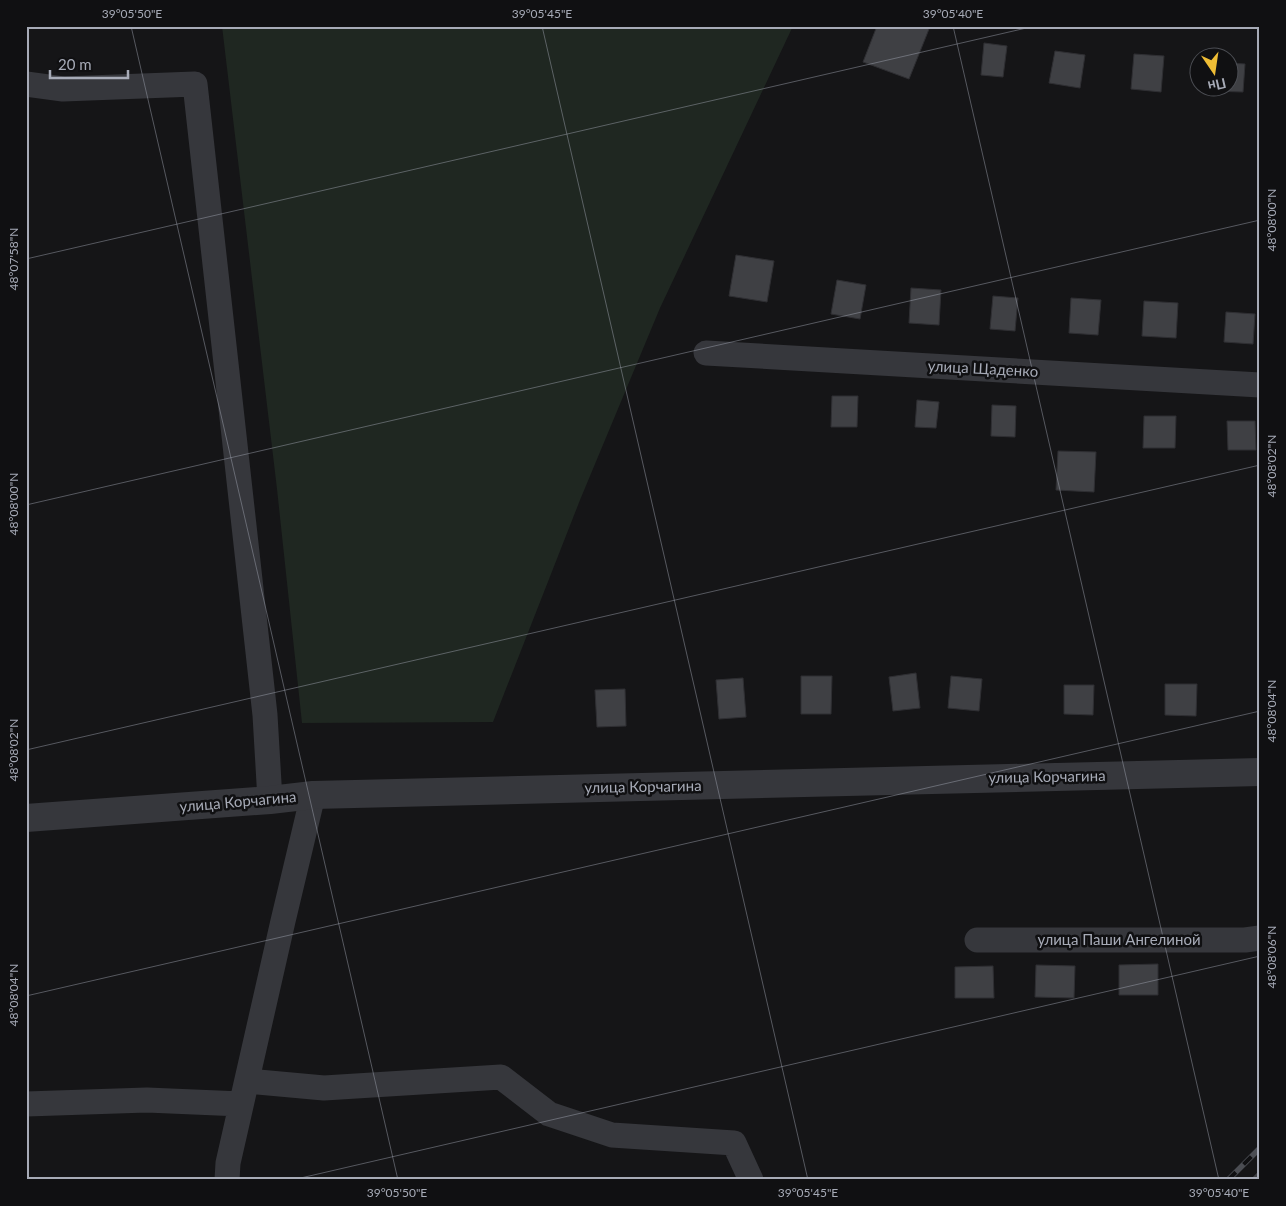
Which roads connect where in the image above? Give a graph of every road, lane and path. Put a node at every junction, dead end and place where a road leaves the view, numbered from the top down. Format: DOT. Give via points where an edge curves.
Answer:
graph roads {
  1 [pos="26,84"];
  2 [pos="706,353"];
  3 [pos="1260,385"];
  4 [pos="1260,772"];
  5 [pos="313,795"];
  6 [pos="270,800"];
  7 [pos="26,818"];
  8 [pos="1260,938"];
  9 [pos="977,940"];
  10 [pos="247,1081"];
  11 [pos="26,1104"];
  12 [pos="241,1104"];
  13 [pos="227,1180"];
  14 [pos="751,1180"];
  1 -- 6 [label="street" via="63,90 195,84 265,715"];
  2 -- 3 [label="street, улица Щаденко"];
  4 -- 5 [label="street, улица Корчагина"];
  5 -- 6 [label="street, улица Корчагина"];
  5 -- 10 [label="street"];
  6 -- 7 [label="street, улица Корчагина"];
  8 -- 9 [label="street, улица Паши Ангелиной"];
  10 -- 12 [label="street"];
  10 -- 14 [label="street" via="324,1088 501,1077 549,1114 612,1135 734,1143"];
  11 -- 12 [label="street" via="147,1100"];
  12 -- 13 [label="street"];
}
